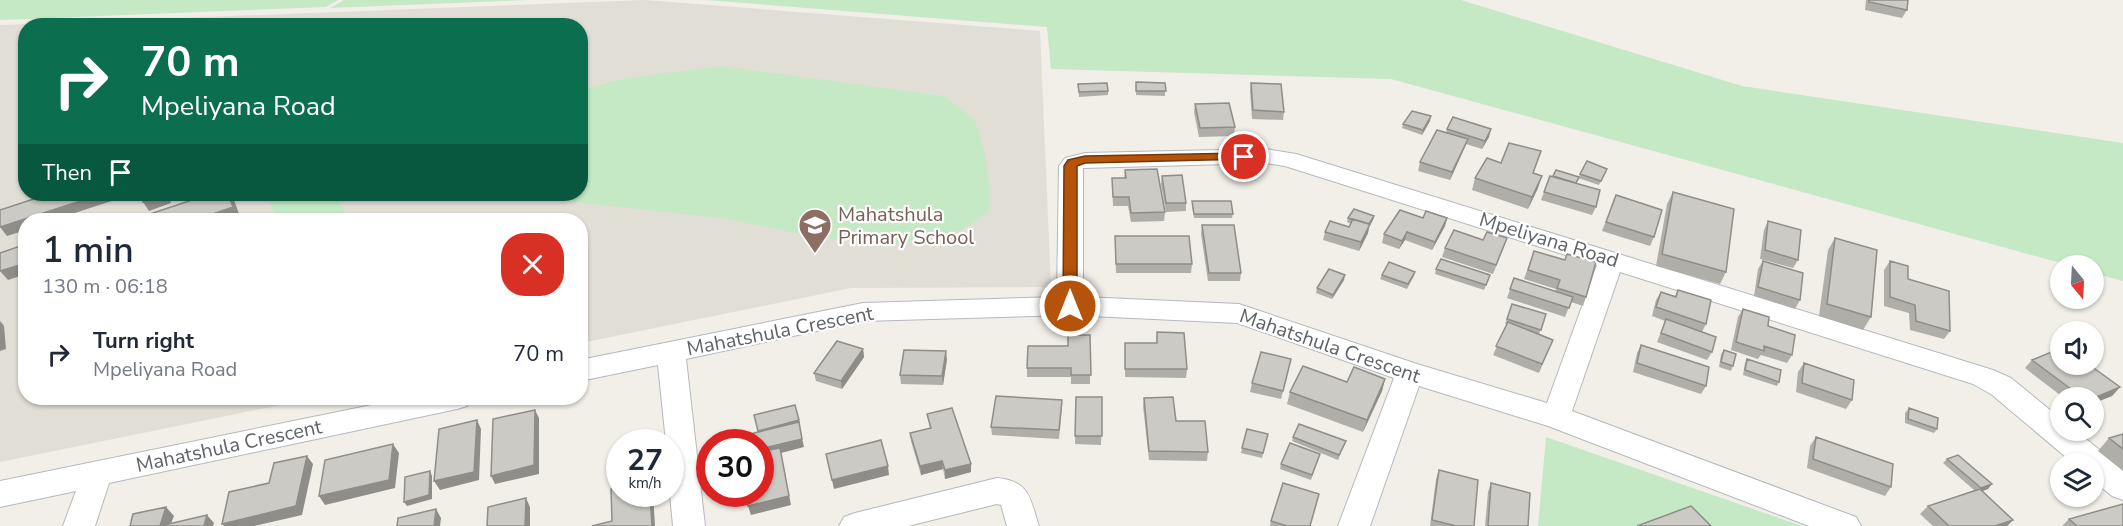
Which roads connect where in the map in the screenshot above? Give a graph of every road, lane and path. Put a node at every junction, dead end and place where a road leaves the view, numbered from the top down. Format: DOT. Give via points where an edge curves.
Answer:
graph roads {
  1 [pos="1612,259"];
  2 [pos="1070,306"];
  3 [pos="671,352"];
  4 [pos="588,369"];
  5 [pos="1410,373"];
  6 [pos="424,405"];
  7 [pos="1556,417"];
  8 [pos="97,474"];
  9 [pos="2123,487"];
  10 [pos="0,494"];
  11 [pos="79,526"];
  12 [pos="689,526"];
  13 [pos="855,526"];
  14 [pos="1023,526"];
  15 [pos="1354,526"];
  16 [pos="1845,526"];
  1 -- 2 [label="street, Mpeliyana Road" via="1288,159 1266,156 1085,160 1071,166"];
  1 -- 7 [label="street"];
  1 -- 9 [label="street, Mpeliyana Road" via="1983,376 2001,386"];
  2 -- 3 [label="street, Mahatshula Crescent" via="863,312"];
  2 -- 5 [label="street, Mahatshula Crescent" via="1239,314"];
  3 -- 4 [label="street, Mahatshula Crescent"];
  3 -- 12 [label="street"];
  5 -- 7 [label="street, Mahatshula Crescent"];
  5 -- 15 [label="street"];
  6 -- 8 [label="street, Mahatshula Crescent"];
  7 -- 16 [label="street, Mahatshula Crescent"];
  8 -- 10 [label="street, Mahatshula Crescent"];
  8 -- 11 [label="street"];
  13 -- 14 [label="street" via="997,491 1008,492 1015,499"];
}
